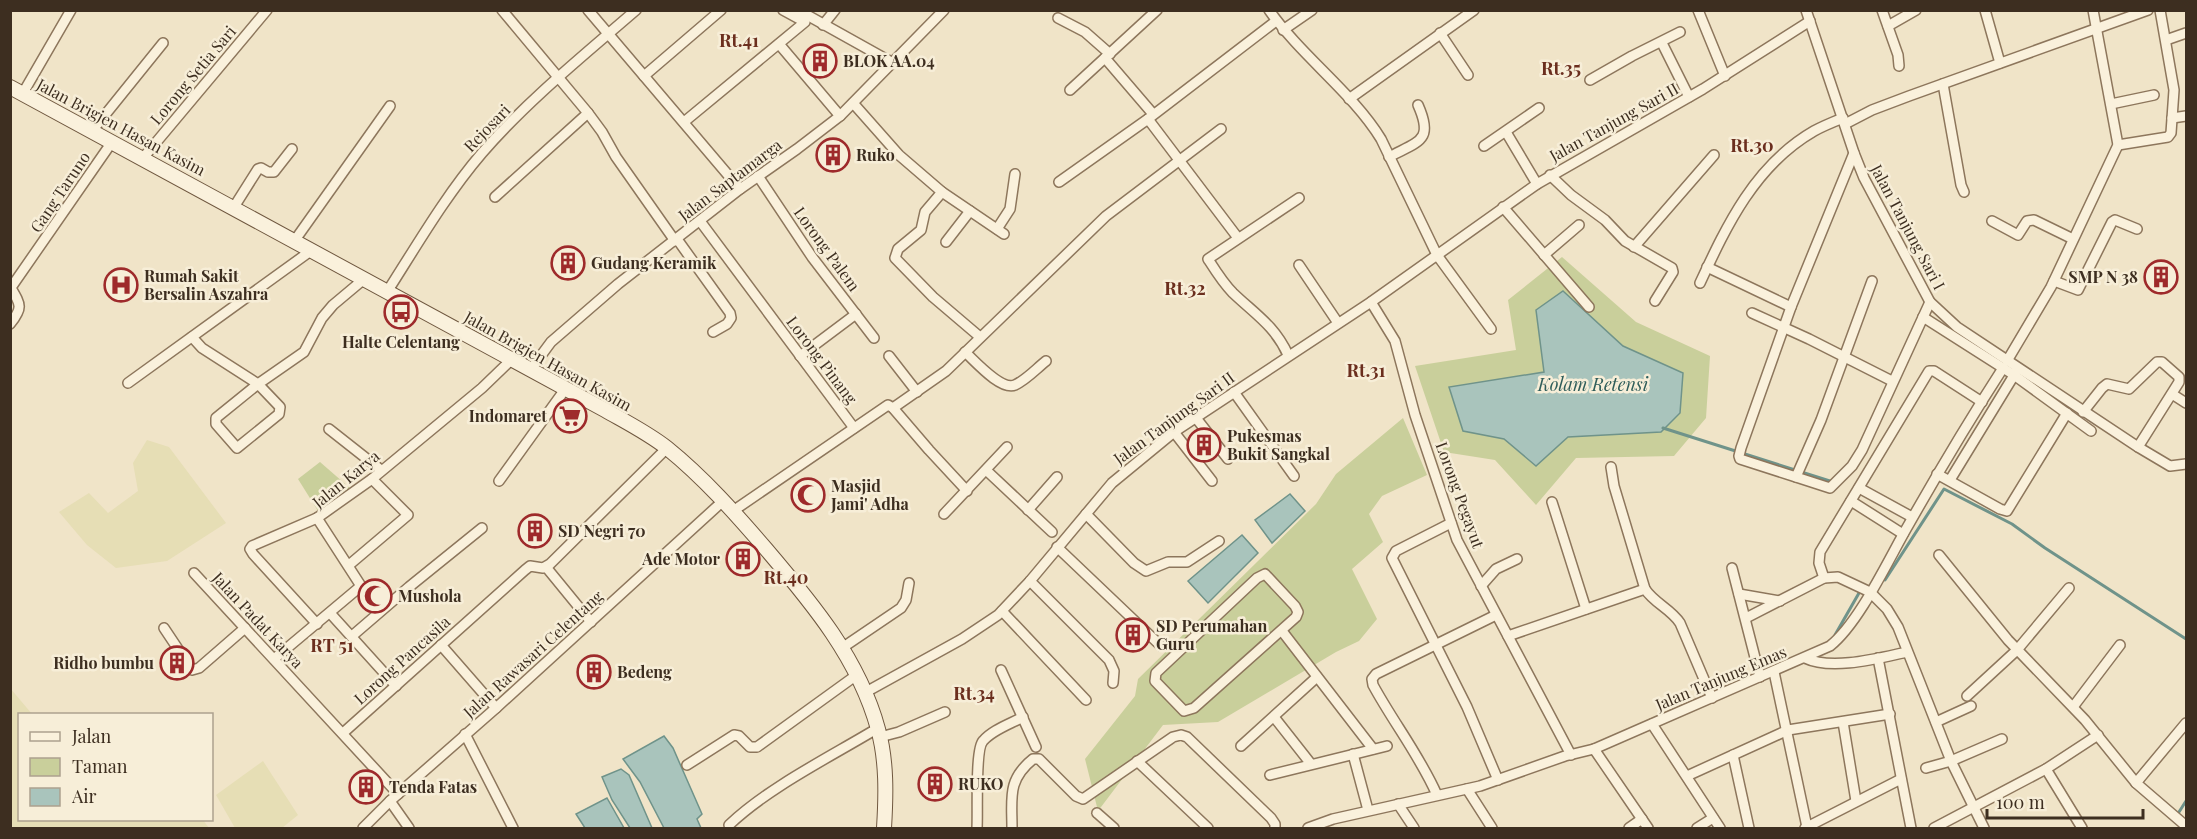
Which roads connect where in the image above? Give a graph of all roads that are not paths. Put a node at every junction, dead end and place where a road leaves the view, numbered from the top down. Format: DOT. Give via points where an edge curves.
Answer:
graph roads {
  1 [pos="71,10"];
  2 [pos="267,10"];
  3 [pos="502,10"];
  4 [pos="588,10"];
  5 [pos="636,10"];
  6 [pos="721,10"];
  7 [pos="783,10"];
  8 [pos="798,10"];
  9 [pos="835,10"];
  10 [pos="944,10"];
  11 [pos="1157,10"];
  12 [pos="1269,10"];
  13 [pos="1312,10"];
  14 [pos="1474,10"];
  15 [pos="1698,10"];
  16 [pos="1882,10"];
  17 [pos="1916,10"];
  18 [pos="1985,10"];
  19 [pos="2093,10"];
  20 [pos="2148,10"];
  21 [pos="2160,10"];
  22 [pos="2129,13"];
  23 [pos="1809,14"];
  24 [pos="1058,18"];
  25 [pos="1276,21"];
  26 [pos="823,25"];
  27 [pos="1888,26"];
  28 [pos="2097,28"];
  29 [pos="1283,30"];
  30 [pos="1680,32"];
  31 [pos="609,33"];
  32 [pos="1440,33"];
  33 [pos="2187,33"];
  34 [pos="2166,40"];
  35 [pos="163,43"];
  36 [pos="1662,43"];
  37 [pos="779,44"];
  38 [pos="1108,56"];
  39 [pos="893,63"];
  40 [pos="2000,63"];
  41 [pos="1899,66"];
  42 [pos="1468,75"];
  43 [pos="644,76"];
  44 [pos="1725,76"];
  45 [pos="558,78"];
  46 [pos="1590,80"];
  47 [pos="1943,84"];
  48 [pos="17,90"];
  49 [pos="1070,90"];
  50 [pos="2154,95"];
  51 [pos="1689,97"];
  52 [pos="1349,99"];
  53 [pos="853,103"];
  54 [pos="2110,104"];
  55 [pos="1418,105"];
  56 [pos="390,106"];
  57 [pos="1539,108"];
  58 [pos="588,113"];
  59 [pos="840,116"];
  60 [pos="2187,116"];
  61 [pos="1151,117"];
  62 [pos="2172,118"];
  63 [pos="1844,121"];
  64 [pos="684,122"];
  65 [pos="1221,129"];
  66 [pos="92,131"];
  67 [pos="1506,132"];
  68 [pos="112,142"];
  69 [pos="1484,146"];
  70 [pos="2118,146"];
  71 [pos="292,149"];
  72 [pos="1854,153"];
  73 [pos="1714,155"];
  74 [pos="1389,157"];
  75 [pos="143,158"];
  76 [pos="1179,160"];
  77 [pos="1015,174"];
  78 [pos="758,176"];
  79 [pos="1550,176"];
  80 [pos="1059,182"];
  81 [pos="1537,184"];
  82 [pos="740,189"];
  83 [pos="942,192"];
  84 [pos="1964,192"];
  85 [pos="495,197"];
  86 [pos="1299,198"];
  87 [pos="234,207"];
  88 [pos="1503,207"];
  89 [pos="970,211"];
  90 [pos="700,221"];
  91 [pos="1992,221"];
  92 [pos="1579,225"];
  93 [pos="2137,229"];
  94 [pos="1238,238"];
  95 [pos="2073,238"];
  96 [pos="295,240"];
  97 [pos="676,240"];
  98 [pos="946,242"];
  99 [pos="1634,247"];
  100 [pos="312,250"];
  101 [pos="1437,255"];
  102 [pos="1544,255"];
  103 [pos="1299,265"];
  104 [pos="1707,267"];
  105 [pos="364,279"];
  106 [pos="1872,281"];
  107 [pos="2054,281"];
  108 [pos="1700,283"];
  109 [pos="11,289"];
  110 [pos="387,291"];
  111 [pos="1655,301"];
  112 [pos="1371,302"];
  113 [pos="1930,302"];
  114 [pos="1589,307"];
  115 [pos="1791,308"];
  116 [pos="856,314"];
  117 [pos="1752,314"];
  118 [pos="1923,317"];
  119 [pos="1338,323"];
  120 [pos="10,324"];
  121 [pos="1784,328"];
  122 [pos="1491,329"];
  123 [pos="714,332"];
  124 [pos="192,337"];
  125 [pos="980,337"];
  126 [pos="874,338"];
  127 [pos="965,352"];
  128 [pos="1288,355"];
  129 [pos="800,356"];
  130 [pos="889,356"];
  131 [pos="1844,358"];
  132 [pos="512,360"];
  133 [pos="1046,361"];
  134 [pos="2005,364"];
  135 [pos="531,369"];
  136 [pos="2016,371"];
  137 [pos="1892,381"];
  138 [pos="128,383"];
  139 [pos="258,384"];
  140 [pos="566,388"];
  141 [pos="917,392"];
  142 [pos="1234,392"];
  143 [pos="2172,394"];
  144 [pos="1982,402"];
  145 [pos="2187,403"];
  146 [pos="893,408"];
  147 [pos="2083,412"];
  148 [pos="2067,413"];
  149 [pos="1196,418"];
  150 [pos="854,428"];
  151 [pos="329,429"];
  152 [pos="2091,431"];
  153 [pos="1174,432"];
  154 [pos="1007,447"];
  155 [pos="2138,447"];
  156 [pos="667,448"];
  157 [pos="1228,459"];
  158 [pos="2187,464"];
  159 [pos="1611,467"];
  160 [pos="381,470"];
  161 [pos="986,471"];
  162 [pos="1798,473"];
  163 [pos="1937,474"];
  164 [pos="1294,476"];
  165 [pos="1057,477"];
  166 [pos="372,479"];
  167 [pos="1950,480"];
  168 [pos="499,481"];
  169 [pos="1212,481"];
  170 [pos="967,491"];
  171 [pos="1855,495"];
  172 [pos="723,501"];
  173 [pos="1552,502"];
  174 [pos="1028,510"];
  175 [pos="733,511"];
  176 [pos="944,514"];
  177 [pos="1086,514"];
  178 [pos="317,518"];
  179 [pos="1451,523"];
  180 [pos="1908,526"];
  181 [pos="482,528"];
  182 [pos="1052,532"];
  183 [pos="1219,541"];
  184 [pos="1057,547"];
  185 [pos="1939,555"];
  186 [pos="1517,559"];
  187 [pos="348,564"];
  188 [pos="546,567"];
  189 [pos="1732,568"];
  190 [pos="194,573"];
  191 [pos="1824,578"];
  192 [pos="1030,581"];
  193 [pos="909,583"];
  194 [pos="1482,586"];
  195 [pos="2069,588"];
  196 [pos="1645,589"];
  197 [pos="1870,592"];
  198 [pos="1739,594"];
  199 [pos="1780,602"];
  200 [pos="1586,609"];
  201 [pos="1002,611"];
  202 [pos="330,613"];
  203 [pos="1496,615"];
  204 [pos="1746,618"];
  205 [pos="591,622"];
  206 [pos="317,624"];
  207 [pos="164,628"];
  208 [pos="246,628"];
  209 [pos="1282,631"];
  210 [pos="352,636"];
  211 [pos="1508,636"];
  212 [pos="1435,643"];
  213 [pos="441,645"];
  214 [pos="2120,645"];
  215 [pos="1161,646"];
  216 [pos="842,648"];
  217 [pos="2017,650"];
  218 [pos="1907,652"];
  219 [pos="1805,658"];
  220 [pos="1878,658"];
  221 [pos="274,659"];
  222 [pos="1001,670"];
  223 [pos="1774,672"];
  224 [pos="858,674"];
  225 [pos="1317,677"];
  226 [pos="1760,677"];
  227 [pos="1113,683"];
  228 [pos="396,686"];
  229 [pos="866,692"];
  230 [pos="1967,696"];
  231 [pos="1712,698"];
  232 [pos="1086,700"];
  233 [pos="1971,706"];
  234 [pos="2073,707"];
  235 [pos="496,708"];
  236 [pos="945,712"];
  237 [pos="1890,714"];
  238 [pos="1023,717"];
  239 [pos="1274,717"];
  240 [pos="1843,722"];
  241 [pos="1936,722"];
  242 [pos="2187,723"];
  243 [pos="1652,724"];
  244 [pos="1788,730"];
  245 [pos="343,733"];
  246 [pos="879,733"];
  247 [pos="465,734"];
  248 [pos="2098,735"];
  249 [pos="2002,740"];
  250 [pos="1241,746"];
  251 [pos="1388,746"];
  252 [pos="1036,747"];
  253 [pos="1373,749"];
  254 [pos="1594,749"];
  255 [pos="1353,754"];
  256 [pos="1571,755"];
  257 [pos="1733,755"];
  258 [pos="1137,761"];
  259 [pos="1951,761"];
  260 [pos="1311,764"];
  261 [pos="687,765"];
  262 [pos="1926,768"];
  263 [pos="2046,769"];
  264 [pos="1270,775"];
  265 [pos="1687,776"];
  266 [pos="1901,779"];
  267 [pos="1498,780"];
  268 [pos="2136,783"];
  269 [pos="1467,789"];
  270 [pos="398,794"];
  271 [pos="1437,795"];
  272 [pos="390,801"];
  273 [pos="1856,801"];
  274 [pos="1398,804"];
  275 [pos="1973,808"];
  276 [pos="1368,810"];
  277 [pos="1097,813"];
  278 [pos="1713,818"];
  279 [pos="1333,819"];
  280 [pos="1642,819"];
  281 [pos="729,825"];
  282 [pos="2187,826"];
  283 [pos="363,828"];
  284 [pos="409,828"];
  285 [pos="513,828"];
  286 [pos="884,828"];
  287 [pos="977,828"];
  288 [pos="1012,828"];
  289 [pos="1114,828"];
  290 [pos="1208,828"];
  291 [pos="1275,828"];
  292 [pos="1308,828"];
  293 [pos="1339,828"];
  294 [pos="1414,828"];
  295 [pos="1492,828"];
  296 [pos="1629,828"];
  297 [pos="1648,828"];
  298 [pos="1697,828"];
  299 [pos="1720,828"];
  300 [pos="1749,828"];
  301 [pos="1806,828"];
  302 [pos="1911,828"];
  303 [pos="1934,828"];
  304 [pos="1984,828"];
  305 [pos="2082,828"];
  1 -- 48 [label="street"];
  2 -- 75 [label="street, Lorong Setia Sari"];
  3 -- 45 [label="street"];
  4 -- 31 [label="street"];
  5 -- 31 [label="street, Rejosari"];
  6 -- 43 [label="street"];
  7 -- 37 [label="street" via="805,22"];
  8 -- 26 [label="street"];
  9 -- 26 [label="street"];
  10 -- 39 [label="street, Jalan Saptamarga"];
  11 -- 38 [label="street"];
  12 -- 25 [label="street"];
  13 -- 29 [label="street"];
  14 -- 32 [label="street"];
  15 -- 44 [label="street"];
  16 -- 27 [label="street"];
  17 -- 27 [label="street"];
  18 -- 40 [label="street"];
  19 -- 28 [label="street"];
  20 -- 22 [label="street"];
  21 -- 34 [label="street"];
  22 -- 28 [label="street"];
  23 -- 44 [label="street, Jalan Tanjung Sari II"];
  23 -- 63 [label="street, Jalan Tanjung Sari I"];
  24 -- 38 [label="street" via="1080,28"];
  25 -- 29 [label="street"];
  25 -- 61 [label="street"];
  26 -- 39 [label="street"];
  27 -- 41 [label="street"];
  28 -- 40 [label="street"];
  28 -- 54 [label="street"];
  29 -- 52 [label="street"];
  30 -- 36 [label="street"];
  31 -- 43 [label="street"];
  31 -- 45 [label="street, Rejosari"];
  32 -- 42 [label="street"];
  32 -- 52 [label="street"];
  33 -- 34 [label="street"];
  34 -- 62 [label="street" via="2174,90"];
  35 -- 66 [label="street"];
  36 -- 46 [label="street"];
  36 -- 51 [label="street"];
  37 -- 59 [label="street"];
  37 -- 64 [label="street"];
  38 -- 49 [label="street"];
  38 -- 61 [label="street"];
  39 -- 53 [label="street, Jalan Saptamarga"];
  40 -- 47 [label="street"];
  43 -- 64 [label="street"];
  44 -- 51 [label="street, Jalan Tanjung Sari II"];
  45 -- 58 [label="street"];
  45 -- 110 [label="street, Rejosari" via="467,171"];
  47 -- 63 [label="street"];
  47 -- 84 [label="street"];
  48 -- 66 [label="street, Jalan Brigjen Hasan Kasim"];
  50 -- 54 [label="street"];
  51 -- 79 [label="street, Jalan Tanjung Sari II"];
  52 -- 74 [label="street" via="1370,122"];
  53 -- 59 [label="street, Jalan Saptamarga"];
  53 -- 83 [label="street" via="898,156"];
  54 -- 70 [label="street"];
  55 -- 74 [label="street" via="1426,125 1424,135"];
  56 -- 96 [label="street"];
  57 -- 67 [label="street"];
  58 -- 85 [label="street"];
  58 -- 97 [label="street"];
  59 -- 78 [label="street, Jalan Saptamarga"];
  60 -- 62 [label="street"];
  61 -- 76 [label="street"];
  61 -- 80 [label="street"];
  62 -- 70 [label="street" via="2168,137"];
  63 -- 72 [label="street, Jalan Tanjung Sari I"];
  63 -- 104 [label="street" via="1813,131 1770,165 1744,196"];
  64 -- 82 [label="street"];
  65 -- 76 [label="street"];
  66 -- 68 [label="street, Jalan Brigjen Hasan Kasim"];
  67 -- 69 [label="street"];
  67 -- 81 [label="street"];
  68 -- 75 [label="street, Jalan Brigjen Hasan Kasim"];
  68 -- 109 [label="street, Gang Taruno"];
  70 -- 95 [label="street, Jalan Tanjung Emas"];
  71 -- 87 [label="street" via="274,172 258,169"];
  72 -- 113 [label="street, Jalan Tanjung Sari I"];
  72 -- 115 [label="street"];
  73 -- 99 [label="street"];
  74 -- 101 [label="street"];
  75 -- 87 [label="street, Jalan Brigjen Hasan Kasim"];
  76 -- 94 [label="street"];
  76 -- 125 [label="street" via="1106,216"];
  77 -- 89 [label="street" via="1010,209 1000,232"];
  78 -- 82 [label="street, Jalan Saptamarga"];
  78 -- 116 [label="street, Lorong Palem"];
  79 -- 81 [label="street, Jalan Tanjung Sari II"];
  79 -- 99 [label="street"];
  81 -- 88 [label="street, Jalan Tanjung Sari II"];
  82 -- 90 [label="street, Jalan Saptamarga"];
  83 -- 89 [label="street"];
  83 -- 125 [label="street" via="925,212 921,230 898,249 895,258"];
  86 -- 94 [label="street"];
  87 -- 96 [label="street, Jalan Brigjen Hasan Kasim"];
  88 -- 101 [label="street, Jalan Tanjung Sari II"];
  88 -- 102 [label="street"];
  89 -- 98 [label="street"];
  90 -- 97 [label="street, Jalan Saptamarga"];
  90 -- 129 [label="street, Lorong Pinang"];
  91 -- 95 [label="street" via="2018,235 2027,221 2034,220"];
  92 -- 102 [label="street"];
  93 -- 107 [label="street" via="2112,222 2078,290"];
  94 -- 128 [label="street" via="1208,259 1232,292 1276,333"];
  95 -- 107 [label="street, Jalan Tanjung Emas"];
  96 -- 100 [label="street, Jalan Brigjen Hasan Kasim"];
  97 -- 123 [label="street" via="730,313 727,324"];
  97 -- 135 [label="street, Jalan Saptamarga" via="561,332"];
  99 -- 111 [label="street" via="1673,269"];
  100 -- 105 [label="street, Jalan Brigjen Hasan Kasim"];
  100 -- 124 [label="street"];
  101 -- 112 [label="street, Jalan Tanjung Sari II"];
  101 -- 122 [label="street"];
  102 -- 114 [label="street"];
  103 -- 119 [label="street"];
  104 -- 108 [label="street"];
  104 -- 115 [label="street"];
  105 -- 110 [label="street, Jalan Brigjen Hasan Kasim"];
  105 -- 139 [label="street" via="322,318 304,352"];
  106 -- 131 [label="street"];
  107 -- 134 [label="street, Jalan Tanjung Emas"];
  109 -- 120 [label="street" via="20,310"];
  110 -- 132 [label="street, Jalan Brigjen Hasan Kasim"];
  112 -- 119 [label="street, Jalan Tanjung Sari II"];
  112 -- 179 [label="street, Lorong Pegayut" via="1395,341 1410,400"];
  113 -- 118 [label="street"];
  113 -- 134 [label="street, Jalan Tanjung Sari I"];
  115 -- 121 [label="street"];
  116 -- 126 [label="street, Lorong Palem"];
  116 -- 129 [label="street"];
  117 -- 121 [label="street"];
  118 -- 134 [label="street"];
  118 -- 137 [label="street"];
  119 -- 128 [label="street, Jalan Tanjung Sari II"];
  121 -- 131 [label="street"];
  121 -- 162 [label="street" via="1740,452 1741,460"];
  124 -- 138 [label="street"];
  124 -- 139 [label="street" via="202,348"];
  125 -- 127 [label="street"];
  127 -- 133 [label="street" via="993,378 1008,386 1017,384"];
  127 -- 141 [label="street"];
  128 -- 142 [label="street, Jalan Tanjung Sari II"];
  129 -- 150 [label="street, Lorong Pinang"];
  130 -- 141 [label="street"];
  131 -- 137 [label="street"];
  131 -- 162 [label="street"];
  132 -- 135 [label="street, Jalan Brigjen Hasan Kasim"];
  132 -- 160 [label="street, Jalan Karya"];
  134 -- 136 [label="street, Jalan Tanjung Sari I"];
  134 -- 144 [label="street, Jalan Tanjung Emas"];
  135 -- 140 [label="street, Jalan Brigjen Hasan Kasim"];
  136 -- 147 [label="street, Jalan Tanjung Sari I"];
  136 -- 148 [label="street"];
  136 -- 167 [label="street"];
  137 -- 162 [label="street" via="1857,459 1836,483 1828,488"];
  139 -- 139 [label="street" via="281,411 234,447 215,420"];
  140 -- 156 [label="street, Jalan Brigjen Hasan Kasim"];
  140 -- 168 [label="street"];
  141 -- 146 [label="street"];
  142 -- 149 [label="street, Jalan Tanjung Sari II"];
  142 -- 164 [label="street"];
  143 -- 145 [label="street"];
  143 -- 147 [label="street" via="2179,377 2157,362 2129,389 2107,384"];
  143 -- 155 [label="street"];
  144 -- 163 [label="street, Jalan Tanjung Emas"];
  144 -- 171 [label="street" via="1929,371"];
  146 -- 150 [label="street" via="885,406"];
  146 -- 170 [label="street"];
  147 -- 155 [label="street, Jalan Tanjung Sari I"];
  148 -- 152 [label="street"];
  148 -- 167 [label="street" via="2007,511"];
  149 -- 153 [label="street, Jalan Tanjung Sari II"];
  149 -- 157 [label="street"];
  150 -- 175 [label="street, Lorong Pinang"];
  151 -- 160 [label="street"];
  153 -- 169 [label="street"];
  153 -- 177 [label="street, Jalan Tanjung Sari II" via="1117,478"];
  154 -- 161 [label="street"];
  155 -- 158 [label="street, Jalan Tanjung Sari I" via="2170,466"];
  156 -- 172 [label="street, Jalan Brigjen Hasan Kasim"];
  156 -- 188 [label="street, Lorong Pancasila"];
  159 -- 196 [label="street"];
  160 -- 166 [label="street, Jalan Karya"];
  161 -- 170 [label="street"];
  161 -- 174 [label="street"];
  163 -- 167 [label="street"];
  163 -- 180 [label="street, Jalan Tanjung Emas"];
  165 -- 174 [label="street"];
  166 -- 178 [label="street, Jalan Karya"];
  166 -- 187 [label="street" via="408,515"];
  170 -- 176 [label="street"];
  171 -- 180 [label="street"];
  171 -- 180 [label="street"];
  171 -- 191 [label="street" via="1821,552 1819,563"];
  172 -- 175 [label="street, Jalan Brigjen Hasan Kasim"];
  172 -- 205 [label="street, Jalan Rawasari Celentang"];
  173 -- 200 [label="street"];
  174 -- 182 [label="street"];
  175 -- 216 [label="street, Jalan Brigjen Hasan Kasim" via="805,596"];
  177 -- 183 [label="street" via="1146,571 1168,562 1187,562"];
  177 -- 184 [label="street, Jalan Tanjung Sari II"];
  178 -- 187 [label="street, Jalan Karya"];
  178 -- 206 [label="street" via="250,549"];
  179 -- 194 [label="street, Lorong Pegayut"];
  179 -- 212 [label="street" via="1392,556"];
  180 -- 197 [label="street, Jalan Tanjung Emas"];
  181 -- 210 [label="street"];
  184 -- 192 [label="street, Jalan Tanjung Sari II"];
  184 -- 215 [label="street"];
  185 -- 217 [label="street"];
  186 -- 194 [label="street" via="1496,569"];
  187 -- 202 [label="street, Jalan Karya" via="361,587"];
  188 -- 205 [label="street"];
  188 -- 213 [label="street, Lorong Pancasila" via="528,567"];
  189 -- 198 [label="street"];
  190 -- 208 [label="street, Jalan Padat Karya"];
  191 -- 197 [label="street" via="1842,577"];
  191 -- 199 [label="street"];
  192 -- 201 [label="street, Jalan Tanjung Sari II"];
  192 -- 227 [label="street" via="1109,660 1114,671"];
  193 -- 216 [label="street" via="901,608"];
  194 -- 203 [label="street, Lorong Pegayut"];
  195 -- 217 [label="street"];
  196 -- 200 [label="street"];
  196 -- 231 [label="street" via="1680,623"];
  197 -- 218 [label="street" via="1894,620"];
  197 -- 219 [label="street, Jalan Tanjung Emas" via="1838,639"];
  198 -- 199 [label="street"];
  198 -- 204 [label="street"];
  199 -- 204 [label="street"];
  200 -- 211 [label="street"];
  201 -- 229 [label="street, Jalan Tanjung Sari II" via="962,639"];
  201 -- 232 [label="street"];
  202 -- 206 [label="street, Jalan Karya"];
  202 -- 210 [label="street"];
  203 -- 211 [label="street, Lorong Pegayut"];
  203 -- 212 [label="street"];
  204 -- 226 [label="street"];
  205 -- 235 [label="street, Jalan Rawasari Celentang"];
  206 -- 221 [label="street, Jalan Karya"];
  207 -- 208 [label="street" via="192,670"];
  208 -- 221 [label="street, Jalan Padat Karya"];
  209 -- 209 [label="street" via="1190,711 1181,709 1154,679 1262,575 1269,577 1298,612"];
  209 -- 225 [label="street"];
  210 -- 228 [label="street"];
  211 -- 256 [label="street, Lorong Pegayut"];
  212 -- 267 [label="street"];
  212 -- 271 [label="street" via="1376,674 1371,682"];
  213 -- 228 [label="street, Lorong Pancasila"];
  213 -- 235 [label="street"];
  214 -- 234 [label="street"];
  216 -- 224 [label="street, Jalan Brigjen Hasan Kasim"];
  217 -- 230 [label="street"];
  217 -- 234 [label="street"];
  218 -- 220 [label="street"];
  218 -- 241 [label="street"];
  219 -- 220 [label="street" via="1827,663"];
  219 -- 223 [label="street, Jalan Tanjung Emas"];
  220 -- 237 [label="street"];
  221 -- 245 [label="street, Jalan Padat Karya"];
  222 -- 238 [label="street"];
  223 -- 226 [label="street, Jalan Tanjung Emas"];
  223 -- 244 [label="street"];
  224 -- 229 [label="street, Jalan Brigjen Hasan Kasim"];
  224 -- 261 [label="street" via="757,747 752,748 739,736 731,735"];
  225 -- 239 [label="street"];
  225 -- 253 [label="street"];
  226 -- 231 [label="street, Jalan Tanjung Emas"];
  228 -- 245 [label="street, Lorong Pancasila"];
  229 -- 246 [label="street, Jalan Brigjen Hasan Kasim"];
  231 -- 243 [label="street, Jalan Tanjung Emas"];
  233 -- 241 [label="street"];
  234 -- 248 [label="street"];
  235 -- 247 [label="street, Jalan Rawasari Celentang"];
  236 -- 246 [label="street" via="899,732"];
  237 -- 240 [label="street"];
  237 -- 266 [label="street"];
  238 -- 252 [label="street"];
  238 -- 287 [label="street" via="980,743"];
  239 -- 250 [label="street"];
  239 -- 260 [label="street"];
  240 -- 244 [label="street"];
  240 -- 273 [label="street"];
  241 -- 259 [label="street"];
  242 -- 268 [label="street"];
  243 -- 254 [label="street, Jalan Tanjung Emas"];
  243 -- 265 [label="street"];
  244 -- 257 [label="street"];
  244 -- 301 [label="street"];
  245 -- 270 [label="street, Jalan Padat Karya"];
  246 -- 281 [label="street" via="788,782"];
  246 -- 286 [label="street, Jalan Brigjen Hasan Kasim" via="885,778"];
  247 -- 270 [label="street, Jalan Rawasari Celentang"];
  247 -- 285 [label="street"];
  248 -- 263 [label="street"];
  248 -- 268 [label="street"];
  249 -- 259 [label="street"];
  251 -- 253 [label="street"];
  253 -- 255 [label="street"];
  254 -- 256 [label="street, Jalan Tanjung Emas"];
  254 -- 280 [label="street"];
  255 -- 260 [label="street"];
  255 -- 276 [label="street"];
  256 -- 267 [label="street, Jalan Tanjung Emas"];
  257 -- 265 [label="street"];
  257 -- 300 [label="street"];
  258 -- 288 [label="street" via="1083,800 1039,759 1033,759 1013,784"];
  258 -- 290 [label="street"];
  258 -- 291 [label="street" via="1173,737 1187,737 1271,818"];
  259 -- 262 [label="street"];
  259 -- 275 [label="street"];
  260 -- 264 [label="street"];
  263 -- 275 [label="street"];
  263 -- 305 [label="street"];
  265 -- 278 [label="street"];
  266 -- 273 [label="street"];
  266 -- 302 [label="street"];
  267 -- 269 [label="street, Jalan Tanjung Emas"];
  268 -- 282 [label="street"];
  269 -- 271 [label="street, Jalan Tanjung Emas"];
  269 -- 295 [label="street"];
  270 -- 272 [label="street, Jalan Rawasari Celentang"];
  271 -- 274 [label="street, Jalan Tanjung Emas"];
  272 -- 283 [label="street, Jalan Rawasari Celentang"];
  272 -- 284 [label="street"];
  273 -- 301 [label="street"];
  274 -- 276 [label="street, Jalan Tanjung Emas"];
  274 -- 294 [label="street"];
  275 -- 303 [label="street"];
  275 -- 304 [label="street"];
  276 -- 279 [label="street, Jalan Tanjung Emas"];
  277 -- 289 [label="street"];
  278 -- 298 [label="street"];
  278 -- 299 [label="street"];
  279 -- 292 [label="street, Jalan Tanjung Emas"];
  279 -- 293 [label="street"];
  280 -- 296 [label="street"];
  280 -- 297 [label="street"];
}
